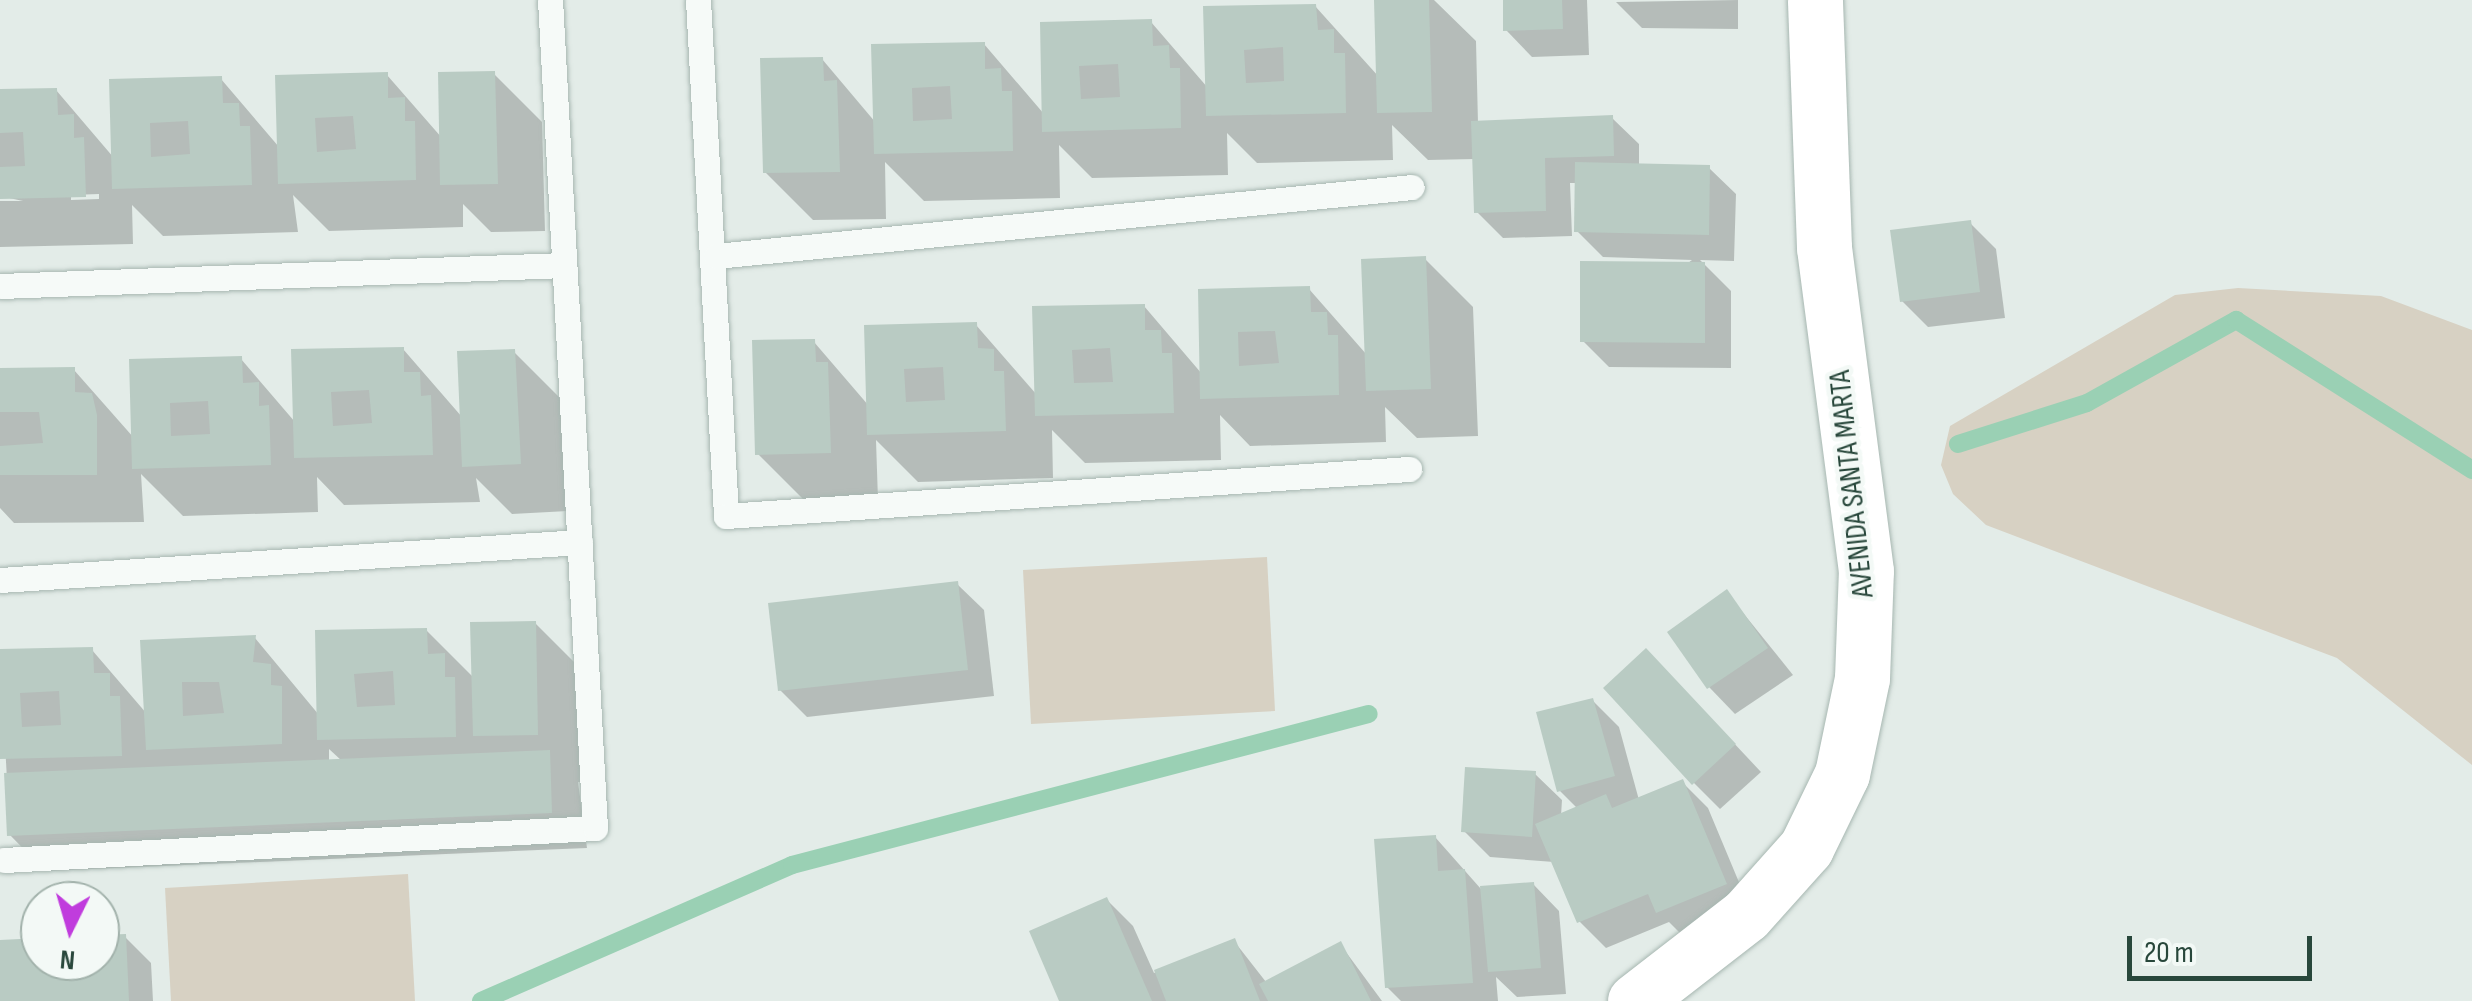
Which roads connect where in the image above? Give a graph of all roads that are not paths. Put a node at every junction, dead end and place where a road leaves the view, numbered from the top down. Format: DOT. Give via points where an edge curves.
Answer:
graph roads {
  1 [pos="550,0"];
  2 [pos="698,0"];
  3 [pos="1815,0"];
  4 [pos="1412,187"];
  5 [pos="716,256"];
  6 [pos="564,266"];
  7 [pos="0,286"];
  8 [pos="1409,468"];
  9 [pos="580,542"];
  10 [pos="0,580"];
  11 [pos="4,860"];
  12 [pos="1635,1001"];
  1 -- 6 [label="lane"];
  2 -- 5 [label="lane"];
  3 -- 12 [label="street, AVENIDA SANTA MARTA" via="1824,248 1866,570 1862,678 1842,774 1806,848 1746,915"];
  4 -- 5 [label="lane"];
  5 -- 8 [label="lane" via="726,516"];
  6 -- 7 [label="lane"];
  6 -- 9 [label="lane"];
  9 -- 10 [label="lane"];
  9 -- 11 [label="lane" via="595,828"];
}
